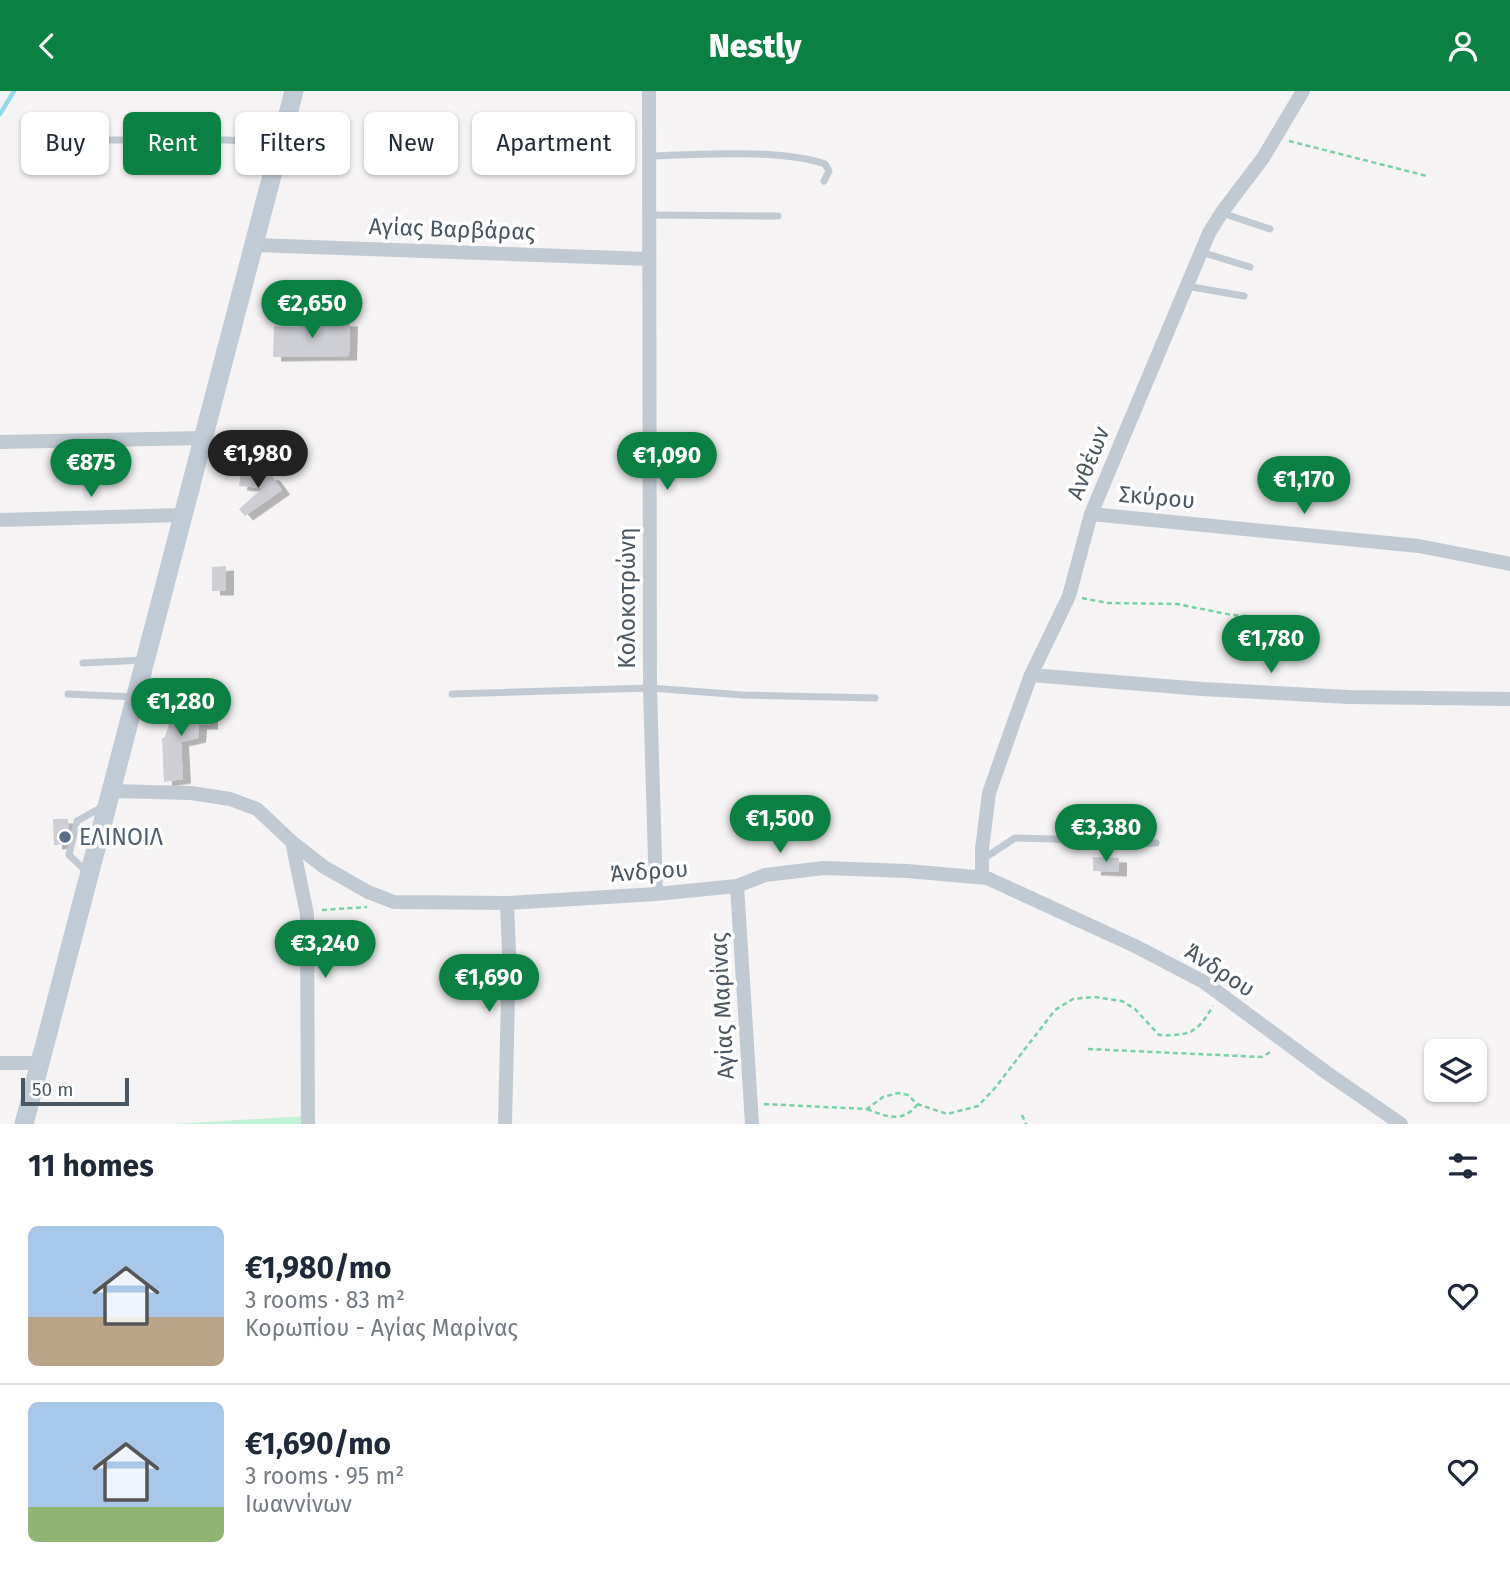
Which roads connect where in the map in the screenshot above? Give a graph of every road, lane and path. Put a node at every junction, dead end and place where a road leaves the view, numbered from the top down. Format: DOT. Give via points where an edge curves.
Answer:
graph roads {
  1 [pos="294,91"];
  2 [pos="649,91"];
  3 [pos="1303,91"];
  4 [pos="288,112"];
  5 [pos="1275,137"];
  6 [pos="109,139"];
  7 [pos="235,141"];
  8 [pos="649,156"];
  9 [pos="272,175"];
  10 [pos="1427,176"];
  11 [pos="824,181"];
  12 [pos="1222,212"];
  13 [pos="649,215"];
  14 [pos="778,216"];
  15 [pos="1270,229"];
  16 [pos="254,244"];
  17 [pos="1200,251"];
  18 [pos="649,259"];
  19 [pos="1251,267"];
  20 [pos="1185,286"];
  21 [pos="1244,296"];
  22 [pos="203,438"];
  23 [pos="0,442"];
  24 [pos="1091,514"];
  25 [pos="183,515"];
  26 [pos="0,520"];
  27 [pos="1510,564"];
  28 [pos="1069,596"];
  29 [pos="1288,619"];
  30 [pos="145,660"];
  31 [pos="83,663"];
  32 [pos="1031,675"];
  33 [pos="650,688"];
  34 [pos="68,694"];
  35 [pos="452,694"];
  36 [pos="136,697"];
  37 [pos="875,698"];
  38 [pos="1510,699"];
  39 [pos="110,797"];
  40 [pos="292,842"];
  41 [pos="1156,843"];
  42 [pos="983,859"];
  43 [pos="982,877"];
  44 [pos="737,886"];
  45 [pos="656,894"];
  46 [pos="507,903"];
  47 [pos="368,907"];
  48 [pos="307,914"];
  49 [pos="1220,994"];
  50 [pos="1284,1042"];
  51 [pos="1088,1049"];
  52 [pos="0,1063"];
  53 [pos="40,1063"];
  54 [pos="750,1103"];
  55 [pos="917,1104"];
  56 [pos="867,1109"];
  57 [pos="1022,1115"];
  58 [pos="24,1124"];
  59 [pos="308,1124"];
  60 [pos="505,1124"];
  61 [pos="752,1124"];
  62 [pos="1026,1124"];
  63 [pos="1401,1124"];
  1 -- 4 [label="main road"];
  2 -- 8 [label="street, Κολοκοτρώνη"];
  3 -- 5 [label="street, Ανθέων"];
  5 -- 10 [label="path"];
  5 -- 12 [label="street, Ανθέων"];
  6 -- 7 [label="lane"];
  8 -- 11 [label="lane" via="764,155 816,160 829,171"];
  8 -- 13 [label="street, Κολοκοτρώνη"];
  9 -- 16 [label="main road"];
  12 -- 15 [label="lane"];
  12 -- 17 [label="street, Ανθέων"];
  13 -- 14 [label="lane"];
  13 -- 18 [label="street, Κολοκοτρώνη"];
  16 -- 18 [label="street, Αγίας Βαρβάρας"];
  16 -- 22 [label="main road"];
  17 -- 19 [label="lane"];
  17 -- 20 [label="street, Ανθέων"];
  18 -- 33 [label="street, Κολοκοτρώνη"];
  20 -- 21 [label="lane"];
  20 -- 24 [label="street, Ανθέων"];
  22 -- 23 [label="street"];
  22 -- 25 [label="main road"];
  24 -- 27 [label="street, Σκύρου" via="1419,546"];
  24 -- 28 [label="street, Ανθέων"];
  25 -- 26 [label="street"];
  25 -- 30 [label="main road"];
  28 -- 29 [label="path"];
  28 -- 32 [label="street, Ανθέων"];
  30 -- 31 [label="lane"];
  30 -- 36 [label="main road"];
  32 -- 38 [label="street" via="1349,697"];
  32 -- 42 [label="street, Ανθέων" via="989,793"];
  33 -- 35 [label="lane"];
  33 -- 37 [label="lane"];
  33 -- 45 [label="street, Κολοκοτρώνη"];
  34 -- 36 [label="lane"];
  36 -- 39 [label="main road"];
  39 -- 40 [label="street, Άνδρου" via="191,793 230,799 257,809"];
  39 -- 53 [label="main road"];
  40 -- 46 [label="street, Άνδρου" via="324,867 394,902"];
  40 -- 48 [label="street"];
  41 -- 42 [label="lane" via="1113,845 1015,838"];
  42 -- 43 [label="street, Ανθέων"];
  43 -- 44 [label="street, Άνδρου" via="824,868 765,875"];
  43 -- 49 [label="street, Άνδρου" via="1135,946"];
  44 -- 45 [label="street, Άνδρου"];
  44 -- 54 [label="street, Αγίας Μαρίνας"];
  45 -- 46 [label="street, Άνδρου"];
  46 -- 60 [label="street"];
  47 -- 48 [label="path"];
  48 -- 59 [label="street"];
  49 -- 50 [label="street, Άνδρου"];
  49 -- 55 [label="path" via="1201,1026 1180,1035 1159,1035 1122,1001 1073,999 1055,1010 978,1106 947,1114"];
  50 -- 51 [label="path" via="1262,1057"];
  50 -- 63 [label="street, Άνδρου"];
  52 -- 53 [label="street"];
  53 -- 58 [label="main road"];
  54 -- 56 [label="path"];
  54 -- 61 [label="street, Αγίας Μαρίνας"];
  55 -- 56 [label="path" via="911,1112 895,1118"];
  55 -- 56 [label="path" via="898,1093"];
  57 -- 62 [label="path"];
}
